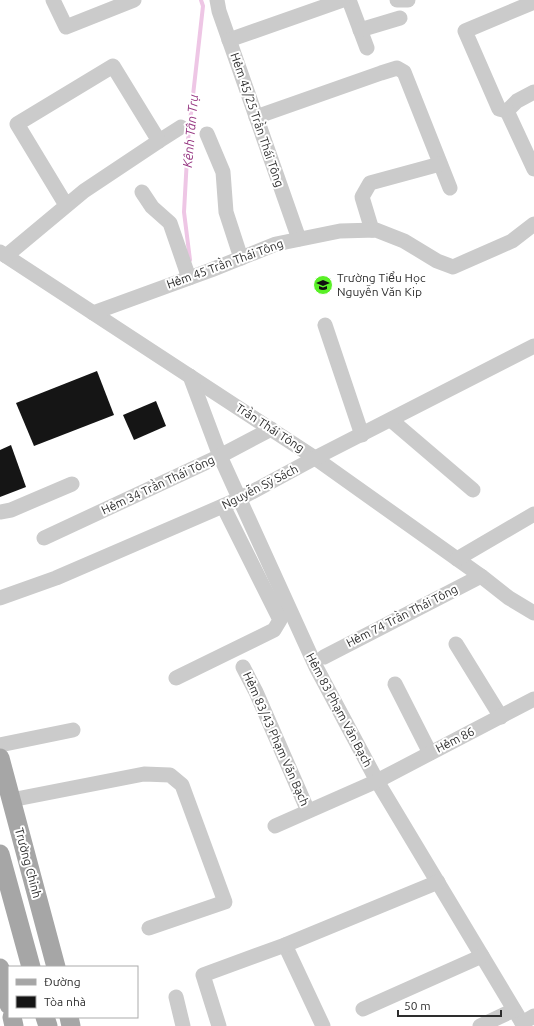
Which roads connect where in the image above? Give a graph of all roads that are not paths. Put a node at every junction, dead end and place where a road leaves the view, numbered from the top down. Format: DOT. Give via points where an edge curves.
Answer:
graph roads {
  1 [pos="54,0"];
  2 [pos="134,0"];
  3 [pos="217,0"];
  4 [pos="343,0"];
  5 [pos="349,0"];
  6 [pos="396,0"];
  7 [pos="408,0"];
  8 [pos="534,2"];
  9 [pos="400,18"];
  10 [pos="360,30"];
  11 [pos="229,40"];
  12 [pos="367,48"];
  13 [pos="534,92"];
  14 [pos="507,111"];
  15 [pos="256,117"];
  16 [pos="181,127"];
  17 [pos="207,134"];
  18 [pos="159,141"];
  19 [pos="529,148"];
  20 [pos="440,164"];
  21 [pos="534,169"];
  22 [pos="450,188"];
  23 [pos="142,192"];
  24 [pos="66,205"];
  25 [pos="534,224"];
  26 [pos="372,230"];
  27 [pos="299,239"];
  28 [pos="3,254"];
  29 [pos="241,258"];
  30 [pos="189,278"];
  31 [pos="93,313"];
  32 [pos="325,325"];
  33 [pos="534,346"];
  34 [pos="190,376"];
  35 [pos="391,420"];
  36 [pos="271,429"];
  37 [pos="362,435"];
  38 [pos="220,456"];
  39 [pos="316,458"];
  40 [pos="72,484"];
  41 [pos="473,490"];
  42 [pos="239,499"];
  43 [pos="223,506"];
  44 [pos="0,512"];
  45 [pos="534,514"];
  46 [pos="44,538"];
  47 [pos="457,559"];
  48 [pos="481,576"];
  49 [pos="0,598"];
  50 [pos="534,613"];
  51 [pos="456,644"];
  52 [pos="324,657"];
  53 [pos="243,667"];
  54 [pos="176,678"];
  55 [pos="394,684"];
  56 [pos="534,699"];
  57 [pos="501,717"];
  58 [pos="73,730"];
  59 [pos="0,746"];
  60 [pos="430,753"];
  61 [pos="0,758"];
  62 [pos="377,781"];
  63 [pos="11,800"];
  64 [pos="308,811"];
  65 [pos="275,826"];
  66 [pos="0,854"];
  67 [pos="438,882"];
  68 [pos="149,928"];
  69 [pos="285,945"];
  70 [pos="482,956"];
  71 [pos="31,966"];
  72 [pos="56,966"];
  73 [pos="0,968"];
  74 [pos="176,997"];
  75 [pos="8,1001"];
  76 [pos="363,1009"];
  77 [pos="514,1010"];
  78 [pos="526,1022"];
  79 [pos="184,1026"];
  80 [pos="219,1026"];
  81 [pos="323,1026"];
  82 [pos="480,1026"];
  1 -- 2 [label="street" via="66,27"];
  3 -- 11 [label="street, Hẻm 45/25 Trần Thái Tông"];
  4 -- 11 [label="street"];
  5 -- 10 [label="street"];
  6 -- 7 [label="street"];
  8 -- 14 [label="street" via="465,31 499,109"];
  9 -- 10 [label="street"];
  10 -- 12 [label="street"];
  11 -- 15 [label="street, Hẻm 45/25 Trần Thái Tông"];
  13 -- 14 [label="street" via="517,101"];
  14 -- 19 [label="street"];
  15 -- 20 [label="street" via="397,68 404,72"];
  15 -- 27 [label="street, Hẻm 45/25 Trần Thái Tông"];
  16 -- 18 [label="street"];
  17 -- 29 [label="street" via="223,172 226,212"];
  18 -- 24 [label="street"];
  18 -- 24 [label="street" via="113,66 16,124"];
  19 -- 21 [label="street"];
  20 -- 22 [label="street"];
  20 -- 26 [label="street" via="370,183 362,197"];
  23 -- 30 [label="street" via="152,207 170,223"];
  24 -- 28 [label="street"];
  25 -- 26 [label="street, Hẻm 45 Trần Thái Tông" via="512,241 453,266 437,261 404,241"];
  26 -- 27 [label="street, Hẻm 45 Trần Thái Tông" via="340,231"];
  27 -- 29 [label="street, Hẻm 45 Trần Thái Tông" via="276,244"];
  28 -- 31 [label="street, Trần Thái Tông"];
  29 -- 30 [label="street, Hẻm 45 Trần Thái Tông"];
  30 -- 31 [label="street, Hẻm 45 Trần Thái Tông"];
  31 -- 34 [label="street, Trần Thái Tông"];
  32 -- 37 [label="street"];
  33 -- 35 [label="street, Nguyễn Sỹ Sách"];
  34 -- 36 [label="street, Trần Thái Tông"];
  34 -- 38 [label="street, Hẻm 83 Phạm Văn Bạch"];
  35 -- 37 [label="street, Nguyễn Sỹ Sách"];
  35 -- 41 [label="street"];
  36 -- 38 [label="street, Hẻm 34 Trần Thái Tông"];
  36 -- 39 [label="street, Trần Thái Tông"];
  37 -- 39 [label="street, Nguyễn Sỹ Sách"];
  38 -- 42 [label="street, Hẻm 83 Phạm Văn Bạch"];
  38 -- 46 [label="street, Hẻm 34 Trần Thái Tông"];
  39 -- 42 [label="street, Nguyễn Sỹ Sách"];
  39 -- 47 [label="street, Trần Thái Tông"];
  40 -- 44 [label="street" via="11,510"];
  42 -- 43 [label="street, Nguyễn Sỹ Sách"];
  42 -- 62 [label="street, Hẻm 83 Phạm Văn Bạch" via="316,667"];
  43 -- 49 [label="street, Nguyễn Sỹ Sách" via="56,578"];
  43 -- 54 [label="street" via="280,620 274,630"];
  45 -- 47 [label="street"];
  47 -- 48 [label="street, Trần Thái Tông"];
  48 -- 50 [label="street, Trần Thái Tông" via="509,598"];
  48 -- 52 [label="street, Hẻm 74 Trần Thái Tông"];
  51 -- 57 [label="street"];
  53 -- 64 [label="street, Hẻm 83/43 Phạm Văn Bạch"];
  55 -- 60 [label="street"];
  56 -- 57 [label="street, Hẻm 86"];
  57 -- 60 [label="street, Hẻm 86"];
  58 -- 59 [label="street"];
  60 -- 62 [label="street, Hẻm 86"];
  61 -- 63 [label="main road, Trường Chinh"];
  62 -- 64 [label="street, Hẻm 83/43 Phạm Văn Bạch"];
  62 -- 67 [label="street, Hẻm 83 Phạm Văn Bạch"];
  63 -- 68 [label="street" via="144,774 170,775 182,785 225,902"];
  63 -- 72 [label="main road, Trường Chinh"];
  64 -- 65 [label="street, Hẻm 83/43 Phạm Văn Bạch"];
  66 -- 71 [label="main road, Trường Chinh"];
  67 -- 69 [label="street"];
  67 -- 70 [label="street, Hẻm 83 Phạm Văn Bạch"];
  69 -- 80 [label="street" via="202,976"];
  69 -- 81 [label="street"];
  70 -- 76 [label="street"];
  70 -- 77 [label="street, Hẻm 83 Phạm Văn Bạch"];
  73 -- 75 [label="main road"];
  74 -- 79 [label="street"];
  77 -- 78 [label="street, Hẻm 83 Phạm Văn Bạch"];
  77 -- 82 [label="street"];
}
